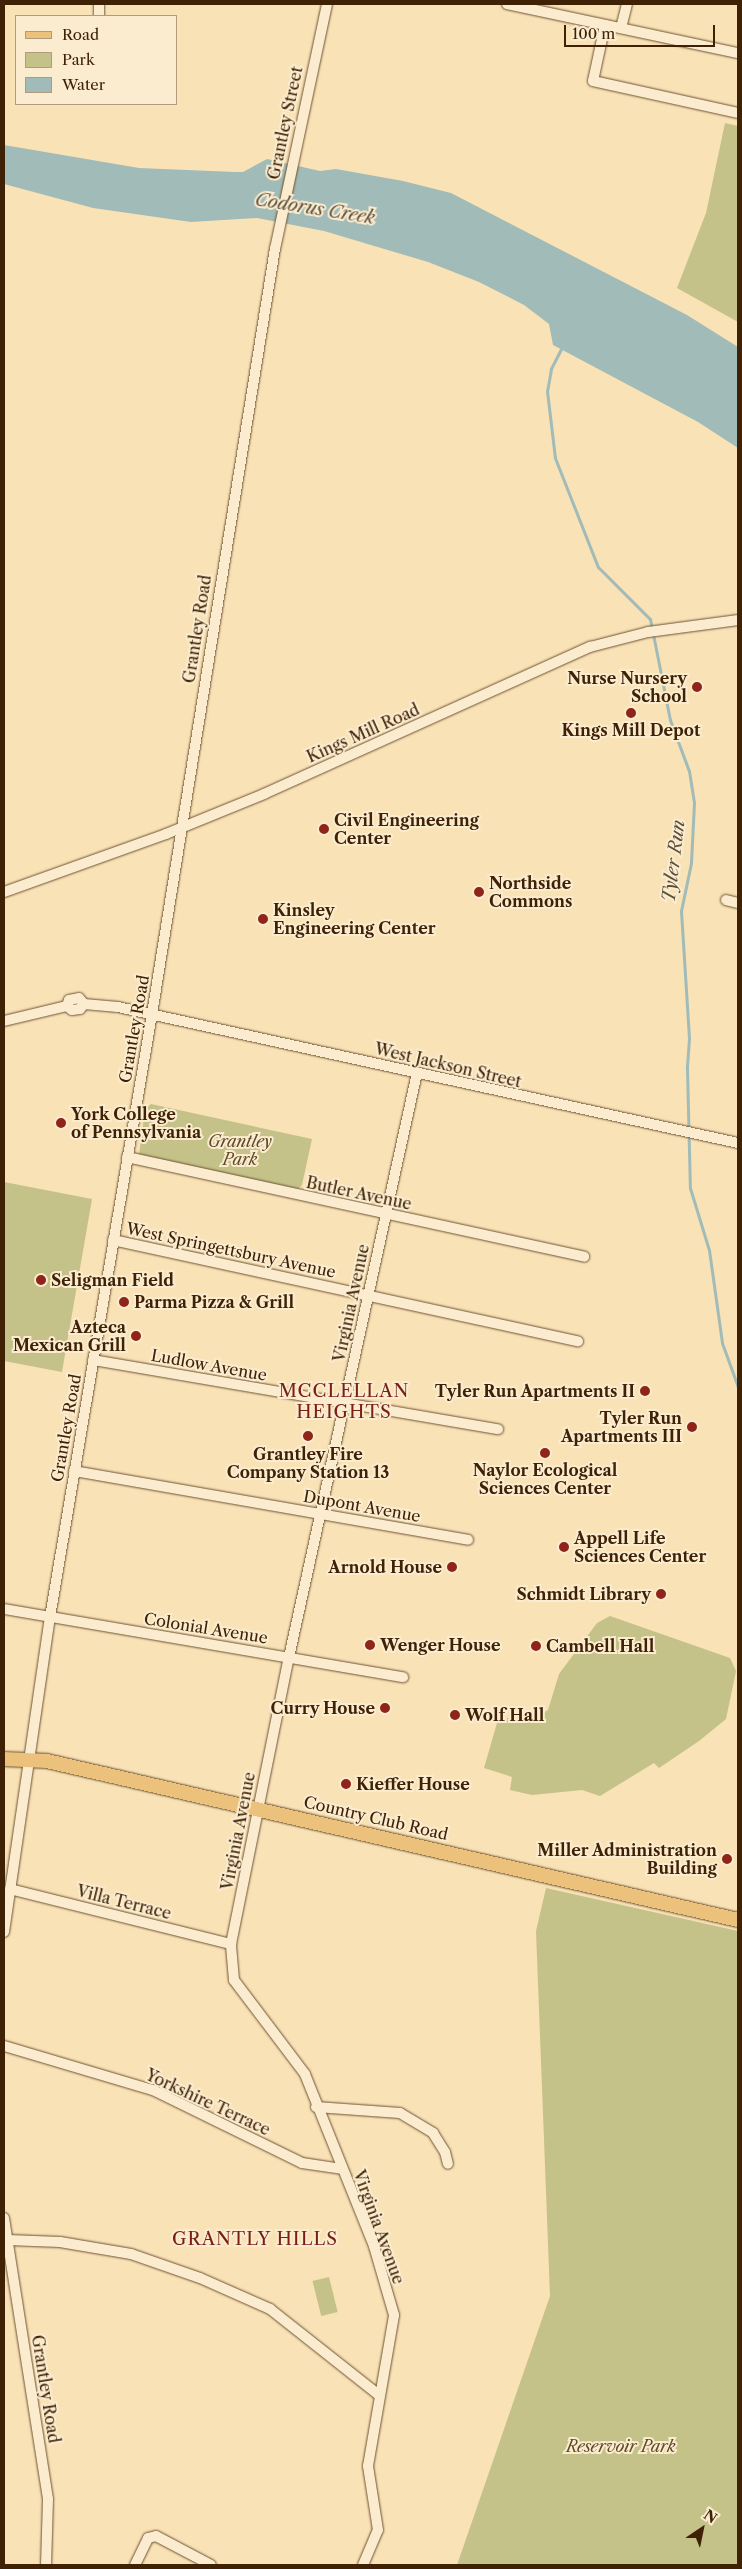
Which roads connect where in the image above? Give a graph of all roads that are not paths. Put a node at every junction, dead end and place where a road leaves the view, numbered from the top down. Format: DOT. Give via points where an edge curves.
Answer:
graph roads {
  1 [pos="327,4"];
  2 [pos="507,4"];
  3 [pos="627,4"];
  4 [pos="605,25"];
  5 [pos="622,28"];
  6 [pos="738,53"];
  7 [pos="738,113"];
  8 [pos="275,249"];
  9 [pos="738,620"];
  10 [pos="181,828"];
  11 [pos="4,892"];
  12 [pos="726,900"];
  13 [pos="738,904"];
  14 [pos="152,1014"];
  15 [pos="4,1021"];
  16 [pos="417,1074"];
  17 [pos="738,1143"];
  18 [pos="127,1157"];
  19 [pos="386,1214"];
  20 [pos="113,1240"];
  21 [pos="584,1256"];
  22 [pos="368,1295"];
  23 [pos="578,1341"];
  24 [pos="93,1360"];
  25 [pos="345,1404"];
  26 [pos="498,1429"];
  27 [pos="74,1471"];
  28 [pos="321,1514"];
  29 [pos="468,1540"];
  30 [pos="4,1609"];
  31 [pos="50,1617"];
  32 [pos="289,1657"];
  33 [pos="404,1677"];
  34 [pos="4,1759"];
  35 [pos="28,1760"];
  36 [pos="257,1809"];
  37 [pos="10,1889"];
  38 [pos="738,1920"];
  39 [pos="4,1932"];
  40 [pos="231,1944"];
  41 [pos="4,2046"];
  42 [pos="316,2106"];
  43 [pos="448,2164"];
  44 [pos="342,2169"];
  45 [pos="4,2218"];
  46 [pos="8,2240"];
  47 [pos="379,2395"];
  48 [pos="46,2565"];
  49 [pos="135,2565"];
  50 [pos="211,2565"];
  51 [pos="364,2565"];
  1 -- 8 [label="street, Grantley Street"];
  2 -- 4 [label="street"];
  3 -- 5 [label="street"];
  4 -- 5 [label="street"];
  4 -- 7 [label="street" via="593,81"];
  5 -- 6 [label="street"];
  8 -- 10 [label="street, Grantley Road"];
  9 -- 10 [label="street, Kings Mill Road" via="648,632 590,646 264,794"];
  10 -- 11 [label="street, Kings Mill Road"];
  10 -- 14 [label="street, Grantley Road"];
  12 -- 13 [label="street"];
  14 -- 15 [label="street, West Jackson Street" via="84,1004 80,1009 72,1010 67,1006"];
  14 -- 16 [label="street, West Jackson Street"];
  14 -- 18 [label="street, Grantley Road"];
  16 -- 17 [label="street, West Jackson Street"];
  16 -- 19 [label="street, Virginia Avenue"];
  18 -- 19 [label="street, Butler Avenue"];
  18 -- 20 [label="street, Grantley Road"];
  19 -- 21 [label="street, Butler Avenue"];
  19 -- 22 [label="street, Virginia Avenue"];
  20 -- 22 [label="street, West Springettsbury Avenue"];
  20 -- 24 [label="street, Grantley Road"];
  22 -- 23 [label="street, West Springettsbury Avenue"];
  22 -- 25 [label="street, Virginia Avenue"];
  24 -- 25 [label="street, Ludlow Avenue"];
  24 -- 27 [label="street, Grantley Road"];
  25 -- 26 [label="street, Ludlow Avenue"];
  25 -- 28 [label="street, Virginia Avenue"];
  27 -- 28 [label="street, Dupont Avenue"];
  27 -- 31 [label="street, Grantley Road"];
  28 -- 29 [label="street, Dupont Avenue"];
  28 -- 32 [label="street, Virginia Avenue"];
  30 -- 31 [label="street, Colonial Avenue"];
  31 -- 32 [label="street, Colonial Avenue"];
  31 -- 35 [label="street, Grantley Road"];
  32 -- 33 [label="street, Colonial Avenue"];
  32 -- 36 [label="street, Virginia Avenue"];
  34 -- 35 [label="main road, Country Club Road"];
  35 -- 36 [label="main road, Country Club Road" via="47,1761"];
  35 -- 37 [label="street, Grantley Road"];
  36 -- 38 [label="main road, Country Club Road"];
  36 -- 40 [label="street, Virginia Avenue"];
  37 -- 39 [label="street, Grantley Road"];
  37 -- 40 [label="street, Villa Terrace"];
  40 -- 42 [label="street, Virginia Avenue" via="234,1980 305,2074"];
  41 -- 44 [label="street, Yorkshire Terrace" via="153,2090 302,2163"];
  42 -- 43 [label="street" via="400,2112 433,2133"];
  42 -- 44 [label="street, Virginia Avenue"];
  44 -- 47 [label="street, Virginia Avenue" via="374,2246 394,2315"];
  45 -- 46 [label="street, Grantley Road"];
  46 -- 47 [label="street" via="60,2242 131,2254 200,2278 270,2309"];
  46 -- 48 [label="street, Grantley Road" via="48,2499"];
  47 -- 51 [label="street, Virginia Avenue" via="368,2466 378,2530"];
  49 -- 50 [label="street" via="148,2538 163,2537"];
}
